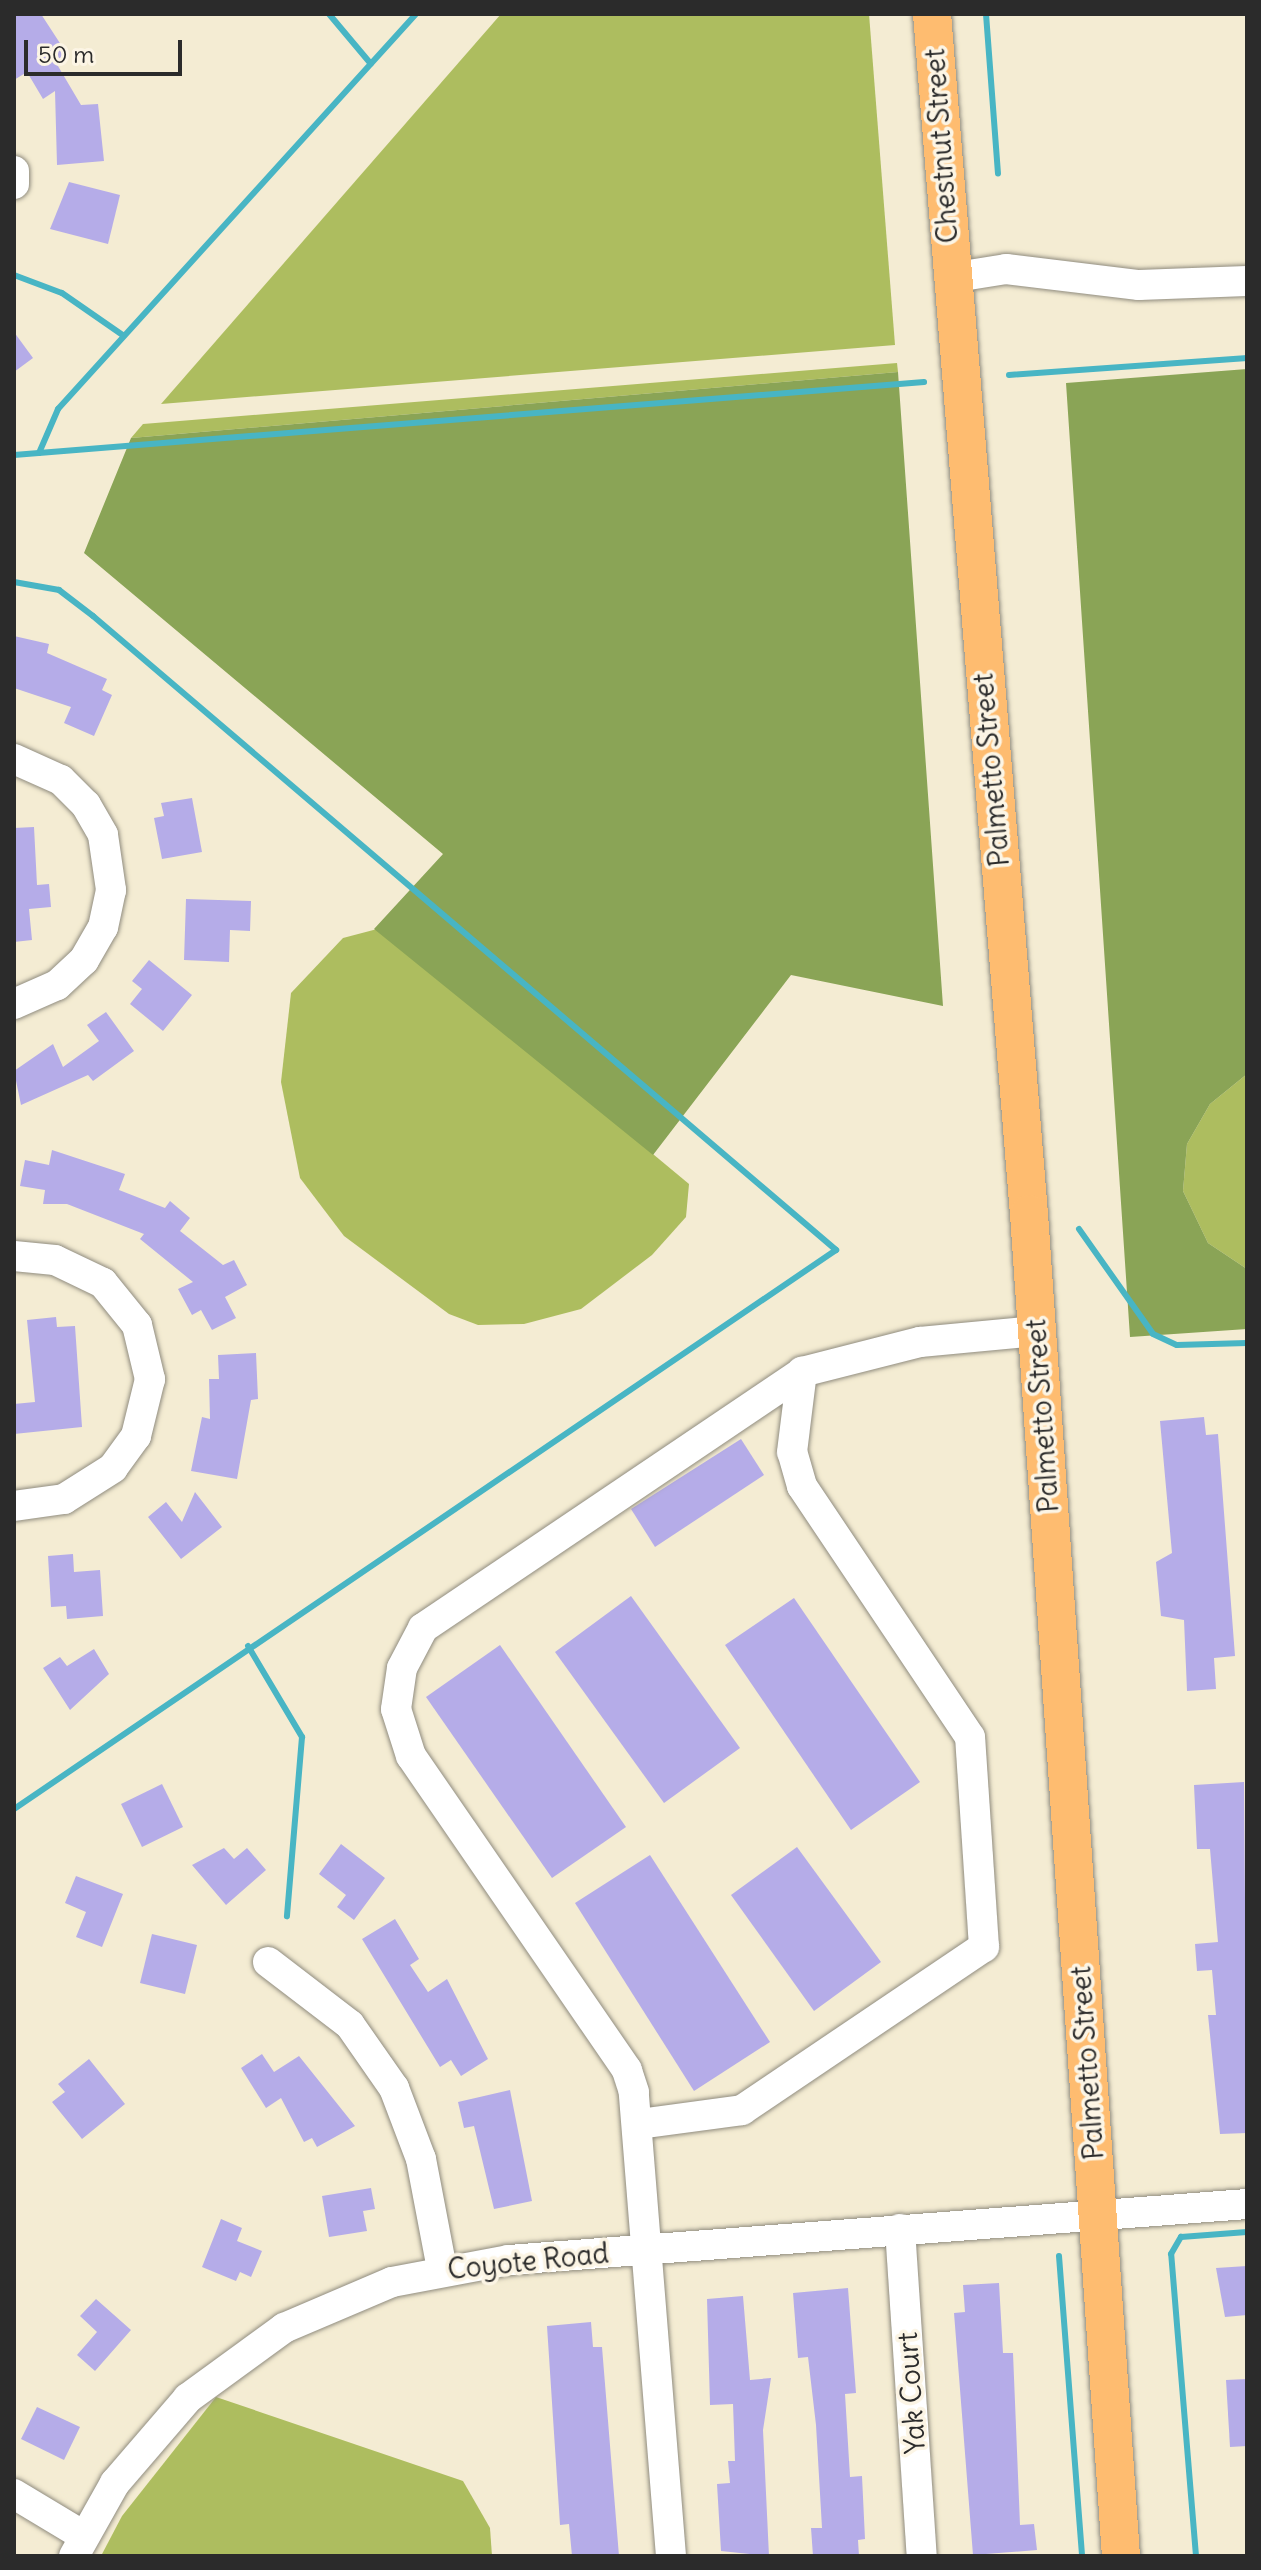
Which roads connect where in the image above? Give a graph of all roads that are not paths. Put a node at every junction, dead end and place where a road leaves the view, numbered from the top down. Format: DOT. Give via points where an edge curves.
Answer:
graph roads {
  1 [pos="932,14"];
  2 [pos="14,171"];
  3 [pos="14,184"];
  4 [pos="950,278"];
  5 [pos="1247,281"];
  6 [pos="14,759"];
  7 [pos="14,1004"];
  8 [pos="14,1256"];
  9 [pos="1036,1331"];
  10 [pos="802,1372"];
  11 [pos="14,1506"];
  12 [pos="268,1962"];
  13 [pos="639,2124"];
  14 [pos="1247,2204"];
  15 [pos="1097,2215"];
  16 [pos="900,2229"];
  17 [pos="650,2249"];
  18 [pos="442,2269"];
  19 [pos="14,2494"];
  20 [pos="79,2546"];
  21 [pos="671,2556"];
  22 [pos="922,2556"];
  23 [pos="1121,2556"];
  1 -- 4 [label="main road, Chestnut Street"];
  2 -- 3 [label="street"];
  4 -- 5 [label="street" via="1006,269 1139,285"];
  4 -- 9 [label="main road, Palmetto Street"];
  6 -- 7 [label="street" via="61,780 86,805 105,844 111,890 103,927 84,960 57,985"];
  8 -- 11 [label="street" via="55,1260 103,1283 137,1325 150,1379 140,1427 113,1468 64,1499"];
  9 -- 10 [label="street" via="920,1342"];
  9 -- 15 [label="main road, Palmetto Street"];
  10 -- 13 [label="street" via="792,1452 802,1486 970,1737 984,1947 742,2110"];
  10 -- 13 [label="street" via="423,1628 397,1688 398,1726 411,1756 627,2070"];
  12 -- 18 [label="street" via="350,2025 394,2088 421,2159"];
  13 -- 17 [label="street"];
  14 -- 15 [label="street, Coyote Road"];
  15 -- 16 [label="street, Coyote Road"];
  15 -- 23 [label="main road, Palmetto Street"];
  16 -- 17 [label="street, Coyote Road"];
  16 -- 22 [label="street, Yak Court"];
  17 -- 18 [label="street, Coyote Road"];
  17 -- 21 [label="street"];
  18 -- 20 [label="street, Coyote Road" via="319,2310 218,2373 137,2454"];
  19 -- 20 [label="street"];
}
